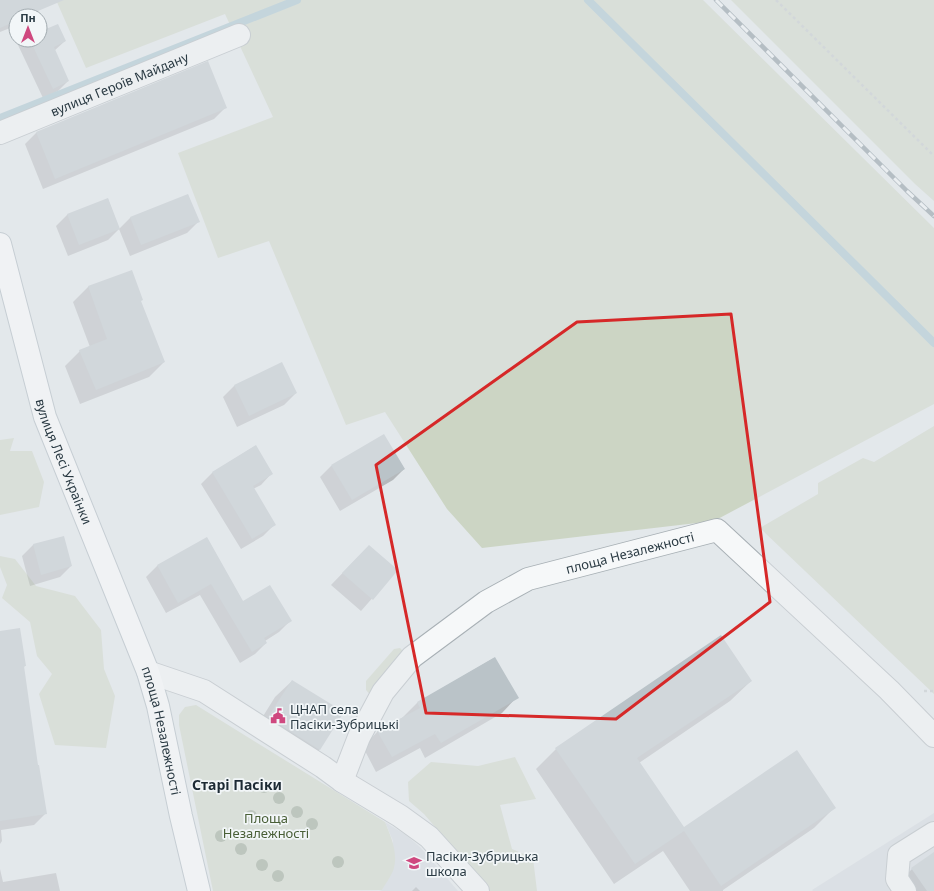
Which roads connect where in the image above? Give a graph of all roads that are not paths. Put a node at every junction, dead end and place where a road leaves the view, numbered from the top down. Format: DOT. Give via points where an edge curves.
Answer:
graph roads {
  1 [pos="240,35"];
  2 [pos="0,133"];
  3 [pos="0,244"];
  4 [pos="148,672"];
  5 [pos="934,736"];
  6 [pos="342,781"];
  7 [pos="934,833"];
  8 [pos="199,891"];
  9 [pos="478,891"];
  10 [pos="905,891"];
  1 -- 2 [label="street, вулиця Героїв Майдану"];
  3 -- 4 [label="main road, вулиця Лесі Українки" via="45,417"];
  4 -- 6 [label="street, площа Незалежності" via="204,691"];
  4 -- 8 [label="main road, площа Незалежності" via="158,706"];
  5 -- 6 [label="street, площа Незалежності" via="890,690 717,530 528,579 486,602 412,657 383,692 359,737"];
  6 -- 9 [label="street, площа Незалежності" via="429,837"];
  7 -- 10 [label="street" via="899,855 897,880"];
}
